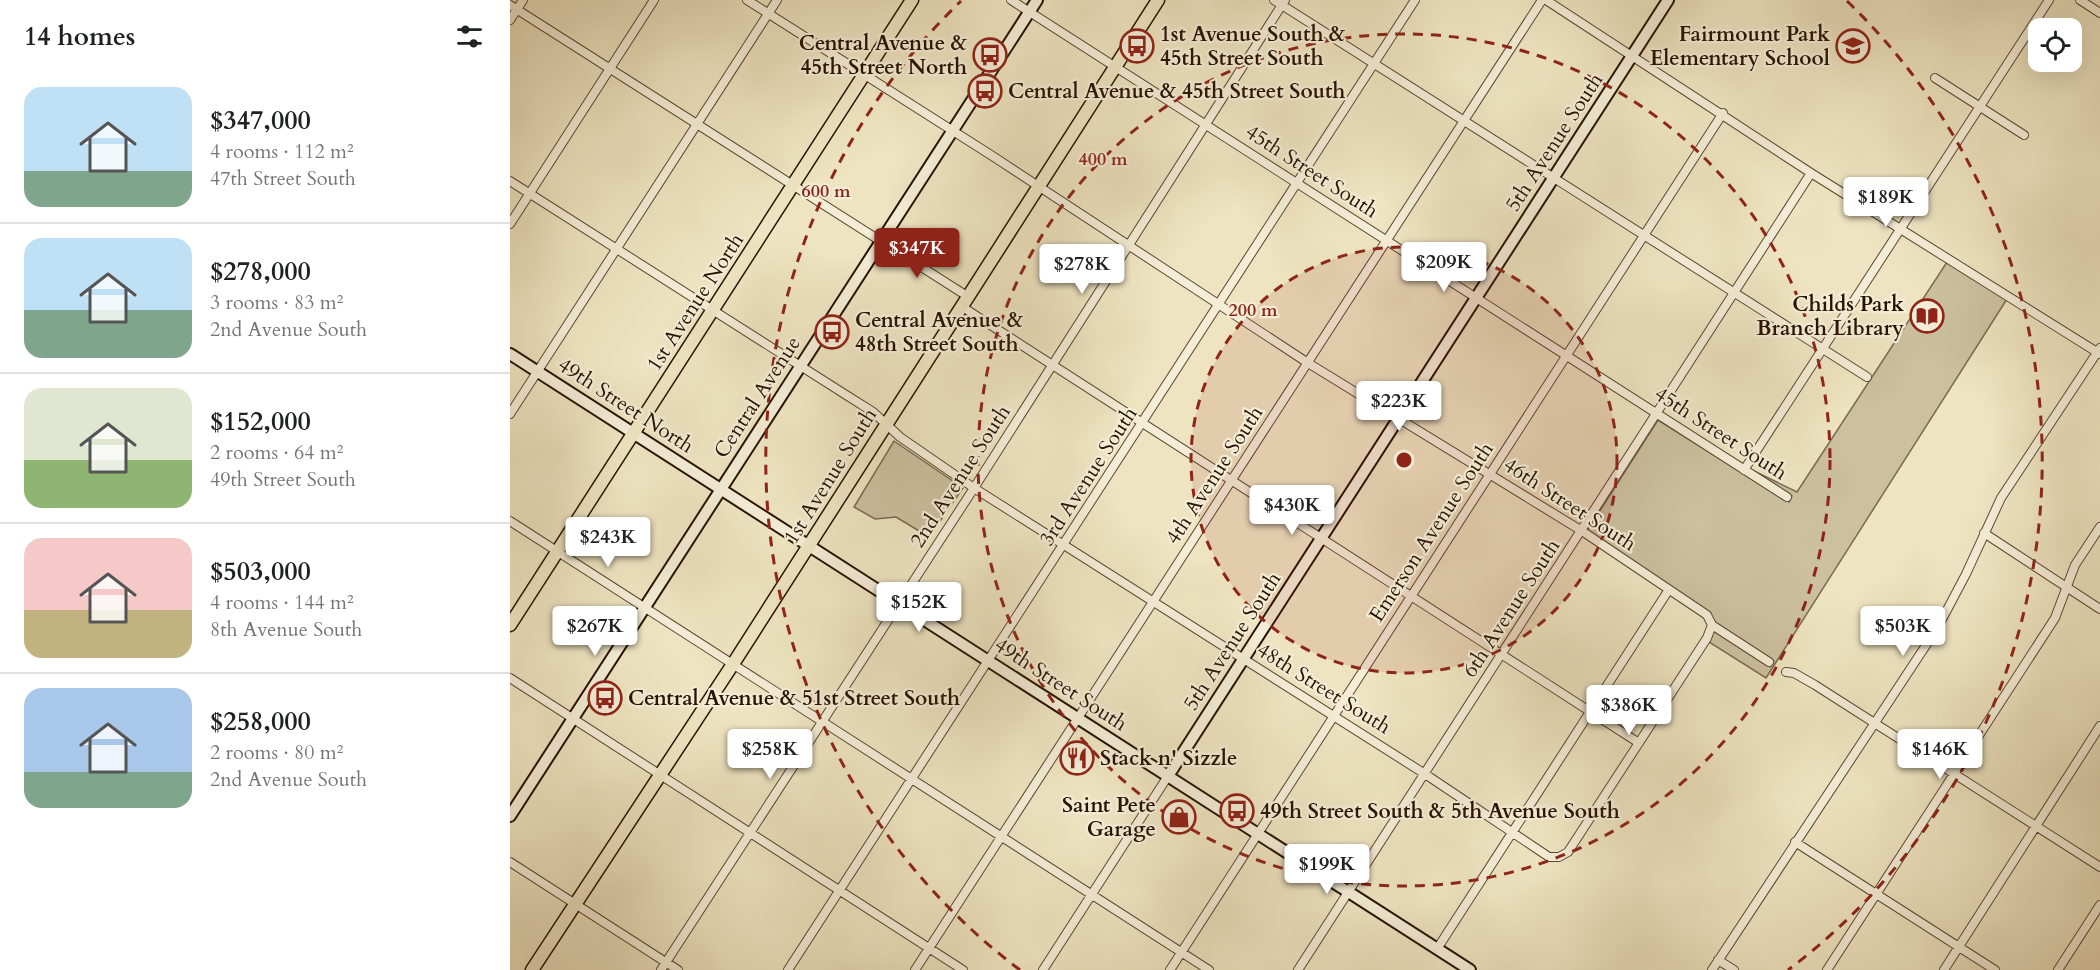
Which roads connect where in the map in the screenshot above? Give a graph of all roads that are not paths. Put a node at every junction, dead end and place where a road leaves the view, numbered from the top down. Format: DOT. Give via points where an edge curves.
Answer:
graph roads {
  1 [pos="523,0"];
  2 [pos="654,0"];
  3 [pos="747,0"];
  4 [pos="777,0"];
  5 [pos="912,0"];
  6 [pos="1011,0"];
  7 [pos="1036,0"];
  8 [pos="1158,0"];
  9 [pos="1274,0"];
  10 [pos="1415,0"];
  11 [pos="1544,0"];
  12 [pos="1668,0"];
  13 [pos="2049,0"];
  14 [pos="2080,0"];
  15 [pos="1284,3"];
  16 [pos="513,7"];
  17 [pos="1029,12"];
  18 [pos="2100,13"];
  19 [pos="768,14"];
  20 [pos="510,20"];
  21 [pos="1632,56"];
  22 [pos="1375,64"];
  23 [pos="1115,66"];
  24 [pos="609,69"];
  25 [pos="863,74"];
  26 [pos="1935,78"];
  27 [pos="1980,107"];
  28 [pos="1723,113"];
  29 [pos="1464,121"];
  30 [pos="697,124"];
  31 [pos="1207,125"];
  32 [pos="952,130"];
  33 [pos="2024,135"];
  34 [pos="1811,173"];
  35 [pos="1554,177"];
  36 [pos="510,181"];
  37 [pos="1298,184"];
  38 [pos="794,185"];
  39 [pos="1038,186"];
  40 [pos="530,194"];
  41 [pos="510,224"];
  42 [pos="1901,229"];
  43 [pos="1644,235"];
  44 [pos="880,241"];
  45 [pos="1387,241"];
  46 [pos="1129,245"];
  47 [pos="617,250"];
  48 [pos="1734,292"];
  49 [pos="1476,298"];
  50 [pos="964,301"];
  51 [pos="1219,305"];
  52 [pos="712,310"];
  53 [pos="1823,348"];
  54 [pos="2099,352"];
  55 [pos="510,354"];
  56 [pos="1566,355"];
  57 [pos="1308,363"];
  58 [pos="1051,365"];
  59 [pos="800,366"];
  60 [pos="537,372"];
  61 [pos="1867,377"];
  62 [pos="1657,413"];
  63 [pos="510,414"];
  64 [pos="1399,417"];
  65 [pos="886,425"];
  66 [pos="1142,425"];
  67 [pos="632,432"];
  68 [pos="1744,470"];
  69 [pos="1490,473"];
  70 [pos="1231,482"];
  71 [pos="974,488"];
  72 [pos="721,489"];
  73 [pos="1787,497"];
  74 [pos="510,521"];
  75 [pos="2100,526"];
  76 [pos="1582,531"];
  77 [pos="1984,533"];
  78 [pos="1321,539"];
  79 [pos="1065,545"];
  80 [pos="809,546"];
  81 [pos="557,550"];
  82 [pos="2066,587"];
  83 [pos="1668,591"];
  84 [pos="1410,597"];
  85 [pos="1154,602"];
  86 [pos="899,603"];
  87 [pos="645,608"];
  88 [pos="2100,609"];
  89 [pos="510,625"];
  90 [pos="1712,625"];
  91 [pos="1502,655"];
  92 [pos="1244,659"];
  93 [pos="989,661"];
  94 [pos="1769,662"];
  95 [pos="733,664"];
  96 [pos="1786,672"];
  97 [pos="510,678"];
  98 [pos="1590,712"];
  99 [pos="1333,715"];
  100 [pos="1078,718"];
  101 [pos="572,719"];
  102 [pos="822,722"];
  103 [pos="1874,723"];
  104 [pos="2100,726"];
  105 [pos="1639,743"];
  106 [pos="1425,774"];
  107 [pos="1955,774"];
  108 [pos="659,775"];
  109 [pos="1168,776"];
  110 [pos="912,780"];
  111 [pos="510,816"];
  112 [pos="2036,827"];
  113 [pos="1513,831"];
  114 [pos="750,833"];
  115 [pos="1257,833"];
  116 [pos="1001,837"];
  117 [pos="1795,842"];
  118 [pos="510,862"];
  119 [pos="2100,867"];
  120 [pos="840,891"];
  121 [pos="1348,892"];
  122 [pos="1877,892"];
  123 [pos="1091,895"];
  124 [pos="575,904"];
  125 [pos="2100,905"];
  126 [pos="1959,947"];
  127 [pos="929,948"];
  128 [pos="1437,949"];
  129 [pos="1182,951"];
  130 [pos="1718,960"];
  131 [pos="666,962"];
  132 [pos="532,970"];
  133 [pos="661,970"];
  134 [pos="678,970"];
  135 [pos="788,970"];
  136 [pos="915,970"];
  137 [pos="963,970"];
  138 [pos="1043,970"];
  139 [pos="1170,970"];
  140 [pos="1209,970"];
  141 [pos="1298,970"];
  142 [pos="1470,970"];
  143 [pos="1712,970"];
  144 [pos="1734,970"];
  145 [pos="1827,970"];
  146 [pos="1944,970"];
  147 [pos="1995,970"];
  148 [pos="2058,970"];
  1 -- 16 [label="street"];
  2 -- 24 [label="street"];
  3 -- 19 [label="street, 46th Street South"];
  4 -- 19 [label="street"];
  5 -- 25 [label="main road, 1st Avenue North"];
  6 -- 17 [label="street, 45th Street South"];
  7 -- 17 [label="main road, Central Avenue"];
  8 -- 23 [label="main road, 1st Avenue South"];
  9 -- 15 [label="street"];
  10 -- 22 [label="street, 3rd Avenue South"];
  11 -- 21 [label="street"];
  11 -- 29 [label="street, 4th Avenue South"];
  12 -- 21 [label="main road, 5th Avenue South"];
  13 -- 27 [label="street"];
  14 -- 18 [label="street"];
  15 -- 22 [label="street"];
  15 -- 31 [label="street, 2nd Avenue South"];
  16 -- 20 [label="street"];
  16 -- 24 [label="street"];
  17 -- 23 [label="street, 45th Street South"];
  17 -- 32 [label="main road, Central Avenue"];
  19 -- 25 [label="street, 46th Street South"];
  19 -- 30 [label="street"];
  21 -- 28 [label="street"];
  21 -- 35 [label="main road, 5th Avenue South"];
  22 -- 29 [label="street"];
  22 -- 37 [label="street, 3rd Avenue South"];
  23 -- 31 [label="street, 45th Street South"];
  23 -- 39 [label="main road, 1st Avenue South"];
  24 -- 30 [label="street"];
  24 -- 40 [label="street"];
  25 -- 32 [label="street, 46th Street South"];
  25 -- 38 [label="main road, 1st Avenue North"];
  26 -- 27 [label="street"];
  27 -- 33 [label="street"];
  27 -- 42 [label="street"];
  28 -- 34 [label="street"];
  28 -- 43 [label="street, Emerson Avenue South"];
  29 -- 35 [label="street"];
  29 -- 45 [label="street, 4th Avenue South"];
  30 -- 38 [label="street"];
  30 -- 47 [label="street"];
  31 -- 37 [label="street, 45th Street South"];
  31 -- 46 [label="street, 2nd Avenue South"];
  32 -- 39 [label="street, 46th Street South"];
  32 -- 44 [label="main road, Central Avenue"];
  34 -- 42 [label="street"];
  34 -- 48 [label="street, 6th Avenue South"];
  35 -- 43 [label="street"];
  35 -- 49 [label="main road, 5th Avenue South"];
  36 -- 40 [label="street, 48th Street South"];
  37 -- 45 [label="street, 45th Street South"];
  37 -- 51 [label="street, 3rd Avenue South"];
  38 -- 44 [label="street"];
  38 -- 52 [label="main road, 1st Avenue North"];
  39 -- 46 [label="street, 46th Street South"];
  39 -- 50 [label="main road, 1st Avenue South"];
  40 -- 41 [label="street"];
  40 -- 47 [label="street, 48th Street South"];
  42 -- 53 [label="street"];
  42 -- 54 [label="street"];
  43 -- 48 [label="street"];
  43 -- 56 [label="street, Emerson Avenue South"];
  44 -- 50 [label="street"];
  44 -- 59 [label="main road, Central Avenue"];
  45 -- 49 [label="street, 45th Street South"];
  45 -- 57 [label="street, 4th Avenue South"];
  46 -- 51 [label="street, 46th Street South"];
  46 -- 58 [label="street, 2nd Avenue South"];
  47 -- 52 [label="street, 48th Street South"];
  47 -- 60 [label="street"];
  48 -- 53 [label="street"];
  48 -- 62 [label="street, 6th Avenue South"];
  49 -- 56 [label="street, 45th Street South"];
  49 -- 64 [label="main road, 5th Avenue South"];
  50 -- 58 [label="street"];
  50 -- 65 [label="main road, 1st Avenue South"];
  51 -- 57 [label="street, 46th Street South"];
  51 -- 66 [label="street, 3rd Avenue South"];
  52 -- 59 [label="street, 48th Street South"];
  52 -- 67 [label="main road, 1st Avenue North"];
  53 -- 61 [label="street"];
  53 -- 68 [label="street"];
  54 -- 77 [label="street" via="2001,498"];
  55 -- 60 [label="main road, 49th Street North"];
  56 -- 62 [label="street, 45th Street South"];
  56 -- 69 [label="street, Emerson Avenue South"];
  57 -- 64 [label="street, 46th Street South"];
  57 -- 70 [label="street, 4th Avenue South"];
  58 -- 66 [label="street"];
  58 -- 71 [label="street, 2nd Avenue South"];
  59 -- 65 [label="street, 48th Street South" via="873,412"];
  59 -- 72 [label="main road, Central Avenue"];
  60 -- 63 [label="street"];
  60 -- 67 [label="main road, 49th Street North"];
  62 -- 68 [label="street, 45th Street South"];
  62 -- 76 [label="street, 6th Avenue South"];
  64 -- 69 [label="street, 46th Street South"];
  64 -- 78 [label="main road, 5th Avenue South"];
  65 -- 71 [label="street, 48th Street South"];
  65 -- 80 [label="main road, 1st Avenue South"];
  66 -- 70 [label="street"];
  66 -- 79 [label="street, 3rd Avenue South"];
  67 -- 72 [label="main road, 49th Street North"];
  67 -- 81 [label="main road, 1st Avenue North"];
  68 -- 73 [label="street, 45th Street South"];
  69 -- 76 [label="street, 46th Street South"];
  69 -- 84 [label="street, Emerson Avenue South"];
  70 -- 78 [label="street"];
  70 -- 85 [label="street, 4th Avenue South"];
  71 -- 79 [label="street, 48th Street South"];
  71 -- 86 [label="street, 2nd Avenue South"];
  72 -- 80 [label="main road, 49th Street South"];
  72 -- 87 [label="main road, Central Avenue"];
  74 -- 81 [label="street"];
  75 -- 82 [label="street"];
  76 -- 83 [label="street, 46th Street South"];
  76 -- 91 [label="street, 6th Avenue South"];
  77 -- 82 [label="street"];
  77 -- 103 [label="street" via="1938,627"];
  78 -- 84 [label="street"];
  78 -- 92 [label="main road, 5th Avenue South"];
  79 -- 85 [label="street, 48th Street South"];
  79 -- 93 [label="street, 3rd Avenue South"];
  80 -- 86 [label="main road, 49th Street South"];
  80 -- 95 [label="main road, 1st Avenue South"];
  81 -- 87 [label="street"];
  81 -- 89 [label="main road, 1st Avenue North"];
  82 -- 88 [label="street"];
  82 -- 107 [label="street" via="2055,618"];
  83 -- 90 [label="street, 46th Street South" via="1707,615"];
  83 -- 98 [label="street"];
  84 -- 91 [label="street"];
  84 -- 99 [label="street, Emerson Avenue South"];
  85 -- 92 [label="street, 48th Street South"];
  85 -- 100 [label="street, 4th Avenue South"];
  86 -- 93 [label="main road, 49th Street South"];
  86 -- 102 [label="street, 2nd Avenue South"];
  87 -- 95 [label="street"];
  87 -- 101 [label="main road, Central Avenue"];
  90 -- 94 [label="street, 46th Street South"];
  90 -- 105 [label="street"];
  91 -- 98 [label="street"];
  91 -- 106 [label="street, 6th Avenue South"];
  92 -- 99 [label="street, 48th Street South"];
  92 -- 109 [label="main road, 5th Avenue South"];
  93 -- 100 [label="main road, 49th Street South"];
  93 -- 110 [label="street, 3rd Avenue South"];
  95 -- 102 [label="street"];
  95 -- 108 [label="main road, 1st Avenue South"];
  96 -- 103 [label="street" via="1799,675"];
  97 -- 101 [label="street"];
  98 -- 105 [label="street"];
  98 -- 113 [label="street"];
  99 -- 106 [label="street, 48th Street South"];
  99 -- 115 [label="street, Emerson Avenue South"];
  100 -- 109 [label="main road, 49th Street South"];
  100 -- 116 [label="street, 4th Avenue South"];
  101 -- 108 [label="street"];
  101 -- 111 [label="main road, Central Avenue"];
  102 -- 110 [label="street"];
  102 -- 114 [label="street, 2nd Avenue South"];
  103 -- 107 [label="street"];
  103 -- 117 [label="street"];
  104 -- 112 [label="street"];
  105 -- 113 [label="street, 48th Street South" via="1568,852 1549,857"];
  106 -- 113 [label="street, 48th Street South"];
  106 -- 121 [label="street, 6th Avenue South"];
  107 -- 112 [label="street"];
  107 -- 122 [label="street"];
  108 -- 114 [label="street"];
  108 -- 124 [label="main road, 1st Avenue South"];
  109 -- 115 [label="main road, 49th Street South"];
  109 -- 123 [label="street, 5th Avenue South"];
  110 -- 116 [label="street"];
  110 -- 120 [label="street, 3rd Avenue South"];
  112 -- 119 [label="street"];
  112 -- 126 [label="street"];
  113 -- 128 [label="street"];
  114 -- 120 [label="street"];
  114 -- 131 [label="street, 2nd Avenue South"];
  115 -- 121 [label="main road, 49th Street South"];
  115 -- 129 [label="street, Emerson Avenue South"];
  116 -- 123 [label="street"];
  116 -- 127 [label="street, 4th Avenue South"];
  117 -- 122 [label="street"];
  117 -- 130 [label="street"];
  118 -- 124 [label="street"];
  120 -- 127 [label="street"];
  120 -- 135 [label="street, 3rd Avenue South"];
  121 -- 128 [label="main road, 49th Street South"];
  121 -- 141 [label="street, 6th Avenue South"];
  122 -- 126 [label="street"];
  122 -- 145 [label="street"];
  123 -- 129 [label="street"];
  123 -- 138 [label="street, 5th Avenue South"];
  124 -- 131 [label="street"];
  124 -- 132 [label="main road, 1st Avenue South"];
  125 -- 148 [label="street"];
  126 -- 146 [label="street"];
  126 -- 147 [label="street"];
  127 -- 136 [label="street, 4th Avenue South"];
  127 -- 137 [label="street"];
  128 -- 142 [label="main road, 49th Street South"];
  129 -- 139 [label="street, Emerson Avenue South"];
  129 -- 140 [label="street"];
  130 -- 143 [label="street"];
  130 -- 144 [label="street"];
  131 -- 133 [label="street, 2nd Avenue South"];
  131 -- 134 [label="street"];
}
